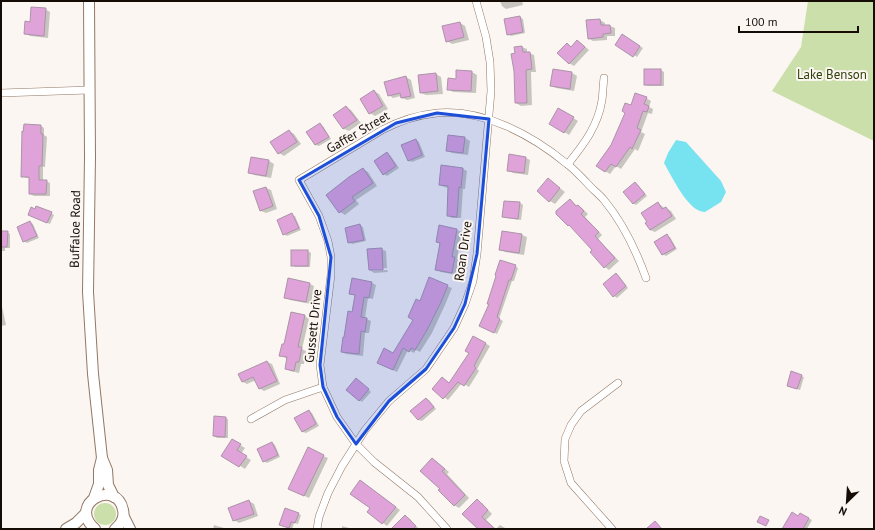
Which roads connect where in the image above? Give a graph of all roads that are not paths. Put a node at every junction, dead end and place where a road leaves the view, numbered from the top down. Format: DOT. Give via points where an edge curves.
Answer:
graph roads {
  1 [pos="89,1"];
  2 [pos="476,1"];
  3 [pos="604,78"];
  4 [pos="90,90"];
  5 [pos="1,93"];
  6 [pos="489,119"];
  7 [pos="568,164"];
  8 [pos="299,180"];
  9 [pos="646,278"];
  10 [pos="618,383"];
  11 [pos="324,387"];
  12 [pos="251,419"];
  13 [pos="356,444"];
  14 [pos="102,458"];
  15 [pos="114,497"];
  16 [pos="94,498"];
  17 [pos="86,513"];
  18 [pos="124,517"];
  19 [pos="66,529"];
  20 [pos="95,529"];
  21 [pos="115,529"];
  22 [pos="130,529"];
  23 [pos="317,529"];
  24 [pos="447,529"];
  25 [pos="612,529"];
  1 -- 4 [label="street, Buffaloe Road"];
  2 -- 6 [label="street, Roan Drive" via="490,62"];
  3 -- 7 [label="street" via="600,112 592,131"];
  4 -- 5 [label="street"];
  4 -- 14 [label="street, Buffaloe Road" via="88,292"];
  6 -- 7 [label="street, Gaffer Street" via="535,141"];
  6 -- 8 [label="street, Gaffer Street" via="448,113 412,117 382,130"];
  6 -- 13 [label="street, Roan Drive" via="477,254 473,281 465,304 454,328 426,369 389,401"];
  7 -- 9 [label="street, Gaffer Street" via="604,200 632,243"];
  8 -- 11 [label="street, Gussett Drive" via="319,216 331,257 320,366"];
  10 -- 25 [label="street" via="581,412 571,425 565,439 564,462 571,483"];
  11 -- 12 [label="street" via="285,400"];
  11 -- 13 [label="street, Gussett Drive" via="336,417"];
  13 -- 23 [label="street, Roan Drive" via="328,493"];
  13 -- 24 [label="street, Gussett Drive" via="418,498"];
  14 -- 15 [label="street, Buffaloe Road"];
  14 -- 16 [label="street, Buffaloe Road" via="99,484"];
  15 -- 16 [label="street" via="104,495"];
  15 -- 18 [label="street, Buffaloe Road" via="122,505"];
  16 -- 17 [label="street, Buffaloe Road"];
  17 -- 19 [label="street"];
  17 -- 20 [label="street" via="90,525"];
  18 -- 21 [label="street"];
  18 -- 22 [label="street, Buffaloe Road"];
}
